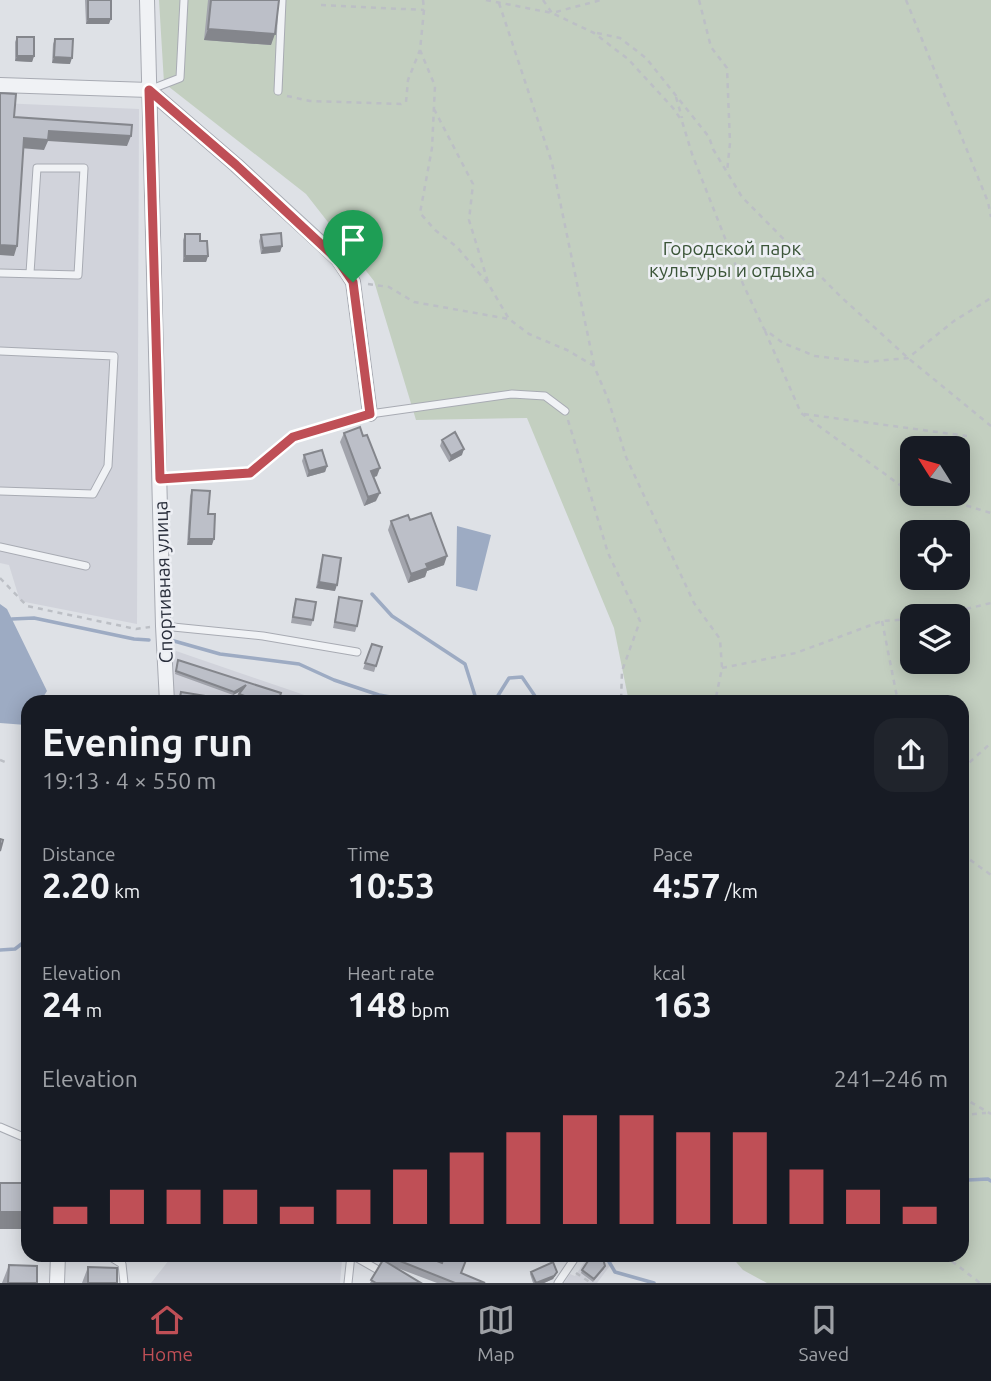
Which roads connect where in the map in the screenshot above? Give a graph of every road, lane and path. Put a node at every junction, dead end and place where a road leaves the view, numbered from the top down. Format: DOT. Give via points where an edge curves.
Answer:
graph roads {
  1 [pos="147,0"];
  2 [pos="184,0"];
  3 [pos="282,0"];
  4 [pos="423,0"];
  5 [pos="486,0"];
  6 [pos="542,0"];
  7 [pos="601,0"];
  8 [pos="699,0"];
  9 [pos="906,0"];
  10 [pos="499,3"];
  11 [pos="321,5"];
  12 [pos="424,10"];
  13 [pos="552,13"];
  14 [pos="594,33"];
  15 [pos="420,50"];
  16 [pos="0,85"];
  17 [pos="149,90"];
  18 [pos="278,91"];
  19 [pos="676,95"];
  20 [pos="434,109"];
  21 [pos="682,121"];
  22 [pos="727,172"];
  23 [pos="991,217"];
  24 [pos="0,273"];
  25 [pos="30,274"];
  26 [pos="353,282"];
  27 [pos="489,285"];
  28 [pos="991,298"];
  29 [pos="509,319"];
  30 [pos="764,329"];
  31 [pos="0,351"];
  32 [pos="908,358"];
  33 [pos="594,366"];
  34 [pos="565,411"];
  35 [pos="801,413"];
  36 [pos="370,414"];
  37 [pos="991,426"];
  38 [pos="967,436"];
  39 [pos="160,479"];
  40 [pos="900,485"];
  41 [pos="0,491"];
  42 [pos="968,506"];
  43 [pos="991,513"];
  44 [pos="0,547"];
  45 [pos="86,566"];
  46 [pos="0,578"];
  47 [pos="991,603"];
  48 [pos="970,608"];
  49 [pos="900,620"];
  50 [pos="882,621"];
  51 [pos="163,626"];
  52 [pos="357,652"];
  53 [pos="722,668"];
  54 [pos="167,695"];
  55 [pos="621,695"];
  56 [pos="716,695"];
  57 [pos="897,695"];
  58 [pos="991,743"];
  59 [pos="0,760"];
  60 [pos="5,762"];
  61 [pos="969,763"];
  62 [pos="969,859"];
  63 [pos="991,876"];
  64 [pos="969,1102"];
  65 [pos="986,1113"];
  66 [pos="969,1114"];
  67 [pos="991,1114"];
  68 [pos="0,1127"];
  69 [pos="21,1136"];
  70 [pos="58,1262"];
  71 [pos="119,1262"];
  72 [pos="350,1262"];
  73 [pos="364,1262"];
  74 [pos="573,1262"];
  75 [pos="953,1262"];
  76 [pos="569,1268"];
  77 [pos="57,1283"];
  78 [pos="124,1283"];
  79 [pos="348,1283"];
  80 [pos="401,1283"];
  81 [pos="558,1283"];
  82 [pos="591,1283"];
  83 [pos="980,1283"];
  1 -- 17 [label="street, Спортивная улица"];
  2 -- 17 [label="lane" via="180,78"];
  3 -- 18 [label="lane"];
  4 -- 12 [label="path"];
  5 -- 10 [label="path"];
  6 -- 13 [label="path"];
  7 -- 13 [label="path"];
  8 -- 22 [label="path" via="711,47 727,68"];
  9 -- 23 [label="path"];
  10 -- 13 [label="path"];
  10 -- 33 [label="path" via="552,163"];
  11 -- 12 [label="path"];
  12 -- 15 [label="path"];
  13 -- 14 [label="path"];
  14 -- 19 [label="path" via="620,38 646,58"];
  14 -- 21 [label="path" via="628,59"];
  15 -- 18 [label="path" via="408,80 406,102 401,104 310,101"];
  15 -- 20 [label="path" via="435,86"];
  16 -- 17 [label="street"];
  17 -- 26 [label="street" via="338,260"];
  17 -- 39 [label="street, Спортивная улица"];
  19 -- 21 [label="path"];
  19 -- 22 [label="path" via="709,137"];
  20 -- 27 [label="path" via="473,184 469,220"];
  20 -- 27 [label="path" via="420,213"];
  21 -- 30 [label="path"];
  22 -- 32 [label="path" via="741,197"];
  24 -- 25 [label="lane"];
  25 -- 25 [label="lane" via="78,275 84,168 37,167"];
  26 -- 29 [label="path" via="389,287 414,302"];
  26 -- 36 [label="street"];
  27 -- 29 [label="path"];
  28 -- 32 [label="path"];
  29 -- 33 [label="path"];
  30 -- 32 [label="path" via="815,356 866,362"];
  30 -- 35 [label="path"];
  31 -- 41 [label="lane" via="114,356 108,466 93,494"];
  32 -- 37 [label="path"];
  33 -- 53 [label="path" via="635,476 694,603 720,639"];
  34 -- 36 [label="lane" via="545,396 512,394"];
  34 -- 55 [label="path" via="608,553 640,621 622,671"];
  35 -- 38 [label="path"];
  35 -- 40 [label="path"];
  36 -- 39 [label="lane" via="293,437 250,473"];
  39 -- 51 [label="street, Спортивная улица"];
  42 -- 43 [label="path"];
  44 -- 45 [label="lane"];
  46 -- 51 [label="path" via="27,607 136,629"];
  47 -- 48 [label="path"];
  49 -- 50 [label="path"];
  50 -- 53 [label="path" via="796,653"];
  50 -- 57 [label="path"];
  51 -- 52 [label="lane"];
  51 -- 54 [label="street, Спортивная улица"];
  53 -- 56 [label="path"];
  58 -- 61 [label="path"];
  59 -- 60 [label="path"];
  62 -- 63 [label="path"];
  64 -- 65 [label="path"];
  65 -- 66 [label="path"];
  65 -- 67 [label="path"];
  68 -- 69 [label="lane"];
  70 -- 77 [label="street"];
  71 -- 78 [label="lane"];
  72 -- 79 [label="lane"];
  73 -- 80 [label="lane"];
  74 -- 76 [label="lane"];
  75 -- 83 [label="path"];
  76 -- 81 [label="lane"];
  76 -- 82 [label="path"];
}
